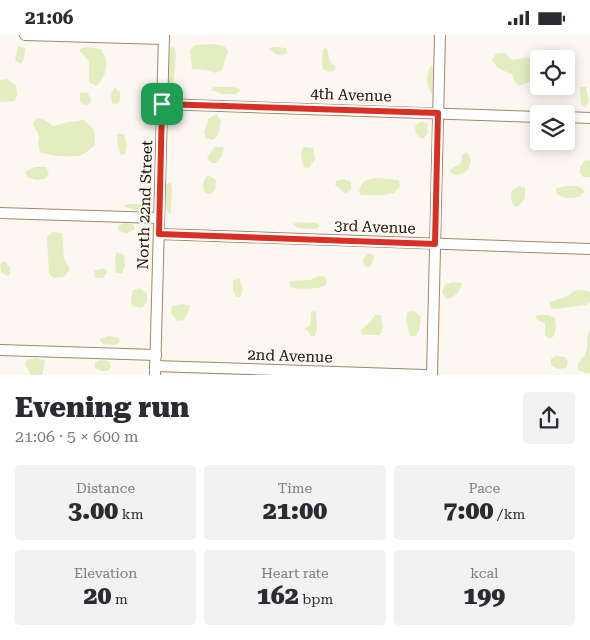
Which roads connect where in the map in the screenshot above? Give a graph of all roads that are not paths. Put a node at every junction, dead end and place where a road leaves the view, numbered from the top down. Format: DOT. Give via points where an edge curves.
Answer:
graph roads {
  1 [pos="25,35"];
  2 [pos="440,35"];
  3 [pos="164,37"];
  4 [pos="162,104"];
  5 [pos="438,113"];
  6 [pos="530,117"];
  7 [pos="575,117"];
  8 [pos="590,118"];
  9 [pos="0,213"];
  10 [pos="159,218"];
  11 [pos="159,234"];
  12 [pos="435,244"];
  13 [pos="590,249"];
  14 [pos="0,350"];
  15 [pos="155,366"];
  16 [pos="425,375"];
  17 [pos="432,375"];
  1 -- 3 [label="street"];
  2 -- 5 [label="street"];
  3 -- 4 [label="street, North 22nd Street"];
  4 -- 5 [label="street, 4th Avenue"];
  4 -- 10 [label="street, North 22nd Street"];
  5 -- 6 [label="street, 4th Avenue"];
  5 -- 12 [label="street"];
  7 -- 8 [label="street"];
  9 -- 10 [label="street"];
  10 -- 11 [label="street, North 22nd Street"];
  11 -- 12 [label="street, 3rd Avenue"];
  11 -- 15 [label="street, North 22nd Street"];
  12 -- 13 [label="street, 3rd Avenue"];
  12 -- 17 [label="street"];
  14 -- 15 [label="street, 2nd Avenue"];
  15 -- 16 [label="street, 2nd Avenue"];
}
